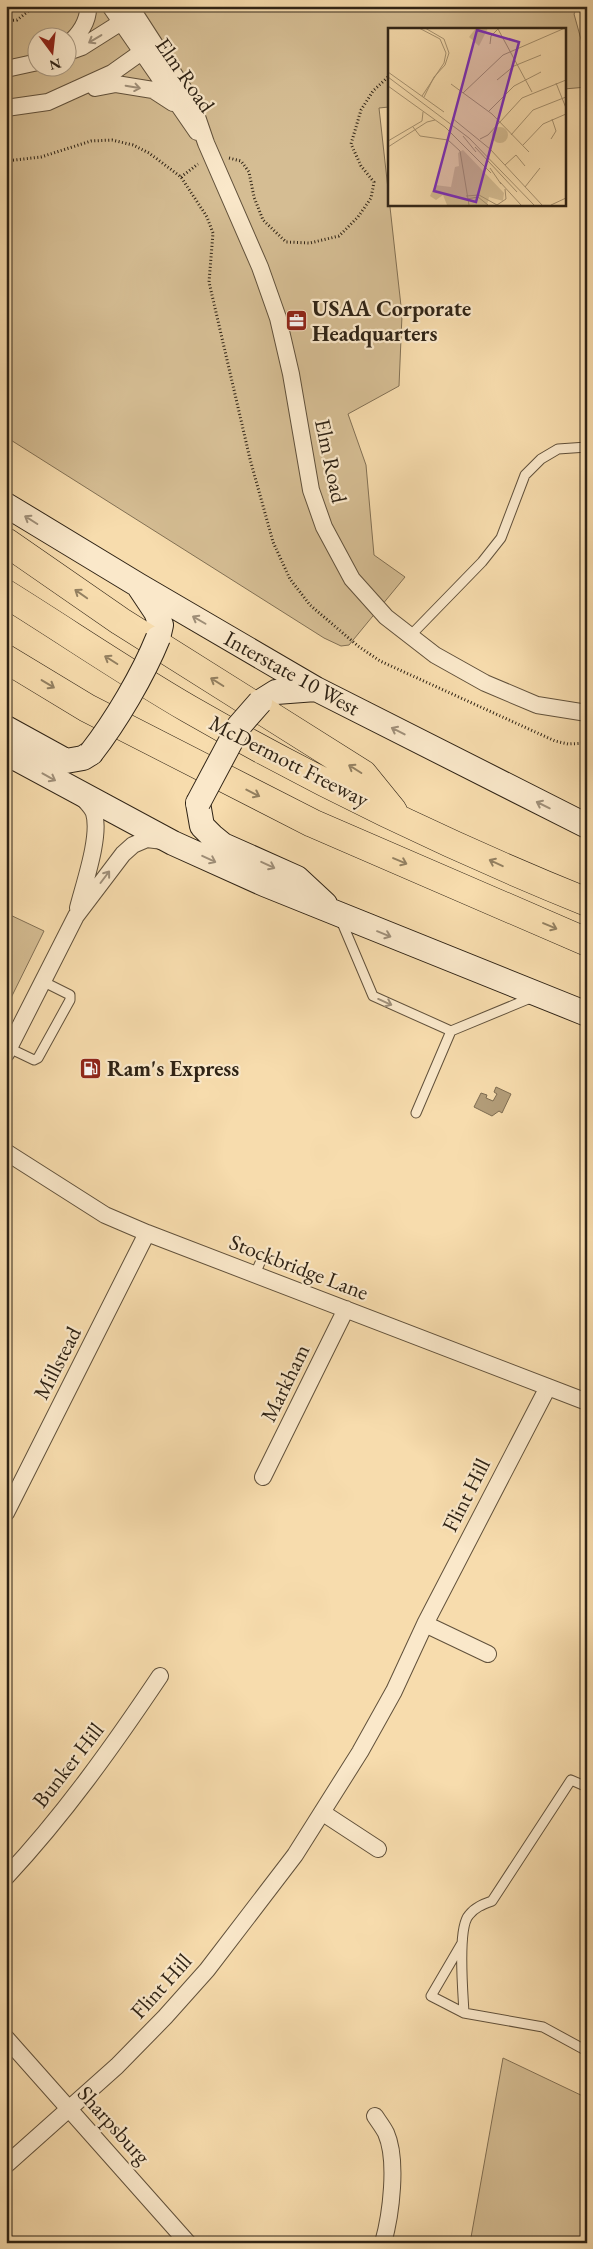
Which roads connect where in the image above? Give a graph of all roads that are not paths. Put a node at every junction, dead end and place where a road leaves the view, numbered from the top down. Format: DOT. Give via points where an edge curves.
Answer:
graph roads {
  1 [pos="88,6"];
  2 [pos="110,6"];
  3 [pos="129,14"];
  4 [pos="78,33"];
  5 [pos="78,48"];
  6 [pos="148,48"];
  7 [pos="28,64"];
  8 [pos="6,69"];
  9 [pos="68,93"];
  10 [pos="179,107"];
  11 [pos="6,108"];
  12 [pos="206,143"];
  13 [pos="587,447"];
  14 [pos="6,505"];
  15 [pos="6,542"];
  16 [pos="138,585"];
  17 [pos="6,594"];
  18 [pos="410,636"];
  19 [pos="6,659"];
  20 [pos="316,689"];
  21 [pos="587,713"];
  22 [pos="6,728"];
  23 [pos="6,753"];
  24 [pos="80,794"];
  25 [pos="399,818"];
  26 [pos="587,826"];
  27 [pos="173,843"];
  28 [pos="587,902"];
  29 [pos="76,916"];
  30 [pos="339,916"];
  31 [pos="587,942"];
  32 [pos="42,980"];
  33 [pos="537,996"];
  34 [pos="587,1014"];
  35 [pos="451,1031"];
  36 [pos="8,1051"];
  37 [pos="416,1113"];
  38 [pos="6,1152"];
  39 [pos="147,1233"];
  40 [pos="263,1256"];
  41 [pos="255,1274"];
  42 [pos="346,1308"];
  43 [pos="548,1387"];
  44 [pos="587,1402"];
  45 [pos="263,1477"];
  46 [pos="6,1513"];
  47 [pos="425,1624"];
  48 [pos="488,1654"];
  49 [pos="160,1676"];
  50 [pos="587,1787"];
  51 [pos="323,1813"];
  52 [pos="378,1849"];
  53 [pos="6,1877"];
  54 [pos="462,1943"];
  55 [pos="464,2013"];
  56 [pos="6,2038"];
  57 [pos="587,2051"];
  58 [pos="70,2109"];
  59 [pos="375,2116"];
  60 [pos="6,2165"];
  61 [pos="188,2243"];
  62 [pos="382,2243"];
  1 -- 4 [label="street" via="88,15"];
  2 -- 3 [label="street, Elm Road"];
  3 -- 5 [label="street, one-way"];
  3 -- 6 [label="street, Elm Road"];
  6 -- 9 [label="street" via="112,73"];
  6 -- 10 [label="street, Elm Road"];
  6 -- 12 [label="street, Elm Road" via="192,102"];
  7 -- 8 [label="street"];
  9 -- 10 [label="street, one-way" via="116,84 153,90"];
  9 -- 11 [label="street" via="48,102"];
  10 -- 12 [label="street, Elm Road"];
  12 -- 18 [label="street, Elm Road" via="260,267 278,318 291,374 310,490 324,527 352,579 386,617"];
  13 -- 18 [label="lane" via="558,449 541,459 525,476 501,538"];
  16 -- 14 [label="main road, Interstate 10 West, one-way"];
  25 -- 15 [label="highway, one-way" via="363,774 120,621"];
  20 -- 16 [label="main road, Interstate 10 West, one-way"];
  16 -- 22 [label="main road, bridge" via="161,625 158,638 105,734 91,753 66,761"];
  25 -- 17 [label="highway, McDermott Freeway, one-way" via="187,708"];
  18 -- 21 [label="street, Elm Road" via="435,655 485,683 538,705"];
  19 -- 31 [label="highway, McDermott Freeway, one-way" via="87,708 312,823"];
  26 -- 20 [label="main road, Interstate 10 West, one-way"];
  20 -- 30 [label="main road, one-way, bridge" via="276,692 260,702 239,726 198,803 202,826 223,845 297,878"];
  23 -- 24 [label="main road, one-way"];
  24 -- 27 [label="main road"];
  24 -- 29 [label="street" via="93,811 97,826"];
  28 -- 25 [label="highway, McDermott Freeway, one-way"];
  29 -- 27 [label="street, one-way" via="133,845 147,839"];
  27 -- 30 [label="main road, one-way"];
  29 -- 32 [label="street"];
  30 -- 33 [label="main road, one-way"];
  30 -- 35 [label="lane, one-way" via="373,996"];
  32 -- 36 [label="street"];
  32 -- 36 [label="lane" via="70,995 70,1000 38,1058 34,1060"];
  33 -- 34 [label="main road"];
  33 -- 35 [label="lane"];
  35 -- 37 [label="lane"];
  38 -- 39 [label="street, Stockbridge Lane" via="105,1215"];
  39 -- 41 [label="street, Stockbridge Lane"];
  39 -- 46 [label="street, Millstead"];
  40 -- 41 [label="lane"];
  41 -- 42 [label="street, Stockbridge Lane"];
  42 -- 43 [label="street, Stockbridge Lane"];
  42 -- 45 [label="street, Markham"];
  43 -- 44 [label="street, Stockbridge Lane"];
  43 -- 47 [label="street, Flint Hill"];
  47 -- 48 [label="street"];
  47 -- 51 [label="street, Flint Hill" via="394,1692"];
  49 -- 53 [label="street, Bunker Hill" via="107,1756"];
  50 -- 54 [label="lane" via="571,1780 492,1901 478,1906 468,1915 462,1929"];
  51 -- 52 [label="street"];
  51 -- 58 [label="street, Flint Hill" via="256,1908 207,1970 117,2066"];
  54 -- 55 [label="lane"];
  54 -- 55 [label="lane" via="431,1996"];
  55 -- 57 [label="lane" via="543,2027"];
  56 -- 58 [label="street, Sharpsburg"];
  58 -- 60 [label="street, Flint Hill"];
  58 -- 61 [label="street, Sharpsburg"];
  59 -- 62 [label="street" via="386,2133 390,2149 389,2221"];
}
